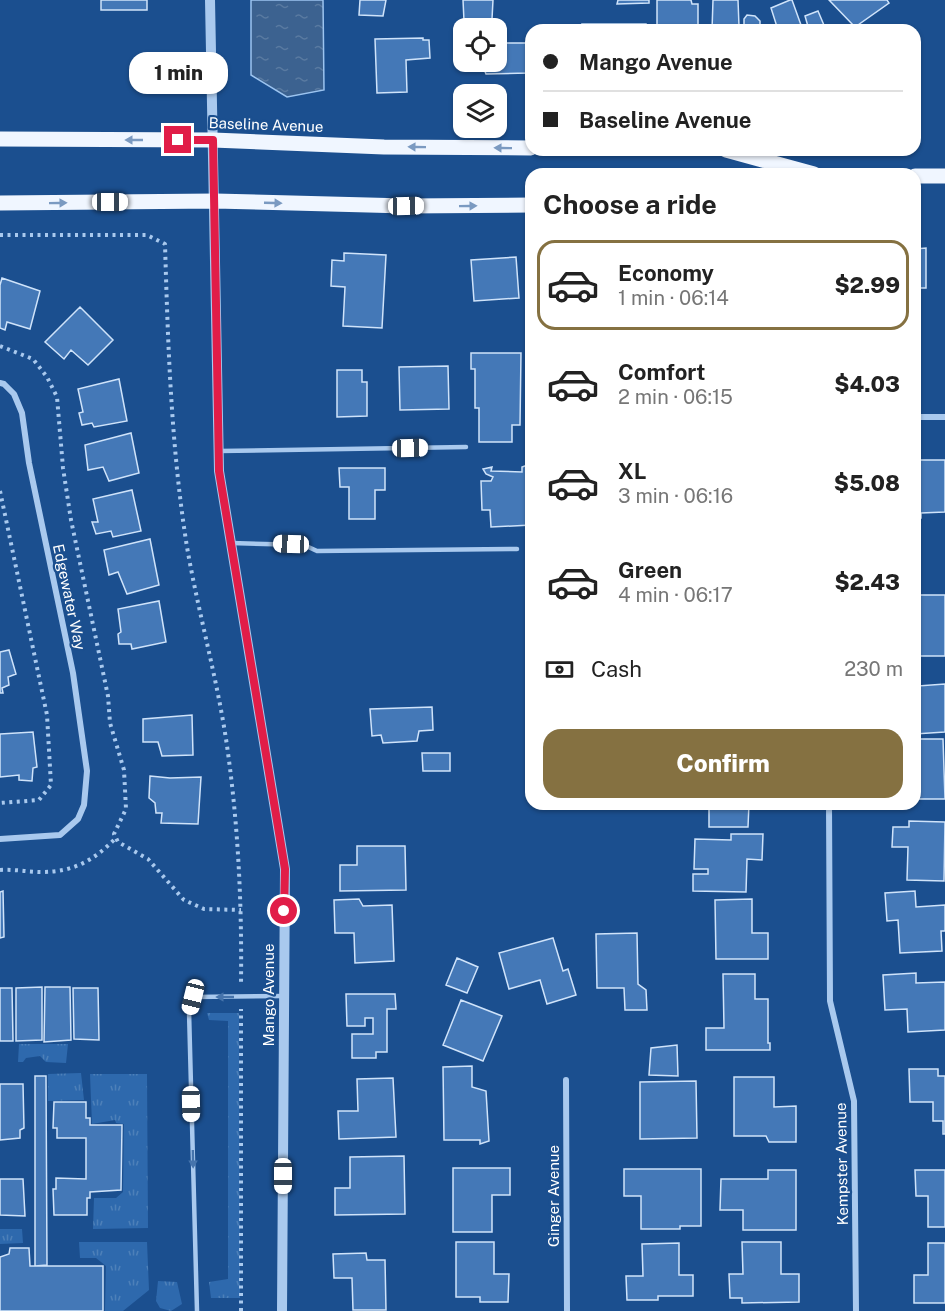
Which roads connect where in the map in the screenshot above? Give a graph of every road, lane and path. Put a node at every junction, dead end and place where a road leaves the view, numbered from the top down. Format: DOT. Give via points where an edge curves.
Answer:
graph roads {
  1 [pos="210,0"];
  2 [pos="0,139"];
  3 [pos="213,140"];
  4 [pos="525,148"];
  5 [pos="748,156"];
  6 [pos="792,168"];
  7 [pos="921,176"];
  8 [pos="945,176"];
  9 [pos="215,201"];
  10 [pos="0,203"];
  11 [pos="525,205"];
  12 [pos="0,235"];
  13 [pos="0,346"];
  14 [pos="2,384"];
  15 [pos="921,417"];
  16 [pos="945,417"];
  17 [pos="466,447"];
  18 [pos="219,451"];
  19 [pos="0,491"];
  20 [pos="231,543"];
  21 [pos="517,549"];
  22 [pos="0,803"];
  23 [pos="829,810"];
  24 [pos="116,838"];
  25 [pos="0,839"];
  26 [pos="0,870"];
  27 [pos="241,910"];
  28 [pos="284,996"];
  29 [pos="241,997"];
  30 [pos="566,1080"];
  31 [pos="197,1311"];
  32 [pos="241,1311"];
  33 [pos="282,1311"];
  34 [pos="567,1311"];
  35 [pos="856,1311"];
  1 -- 3 [label="street, Mango Avenue"];
  3 -- 2 [label="main road, Baseline Avenue, one-way"];
  4 -- 3 [label="main road, Baseline Avenue, one-way"];
  3 -- 9 [label="street, Mango Avenue"];
  5 -- 6 [label="main road"];
  7 -- 8 [label="main road"];
  10 -- 9 [label="main road, one-way"];
  9 -- 11 [label="main road, one-way"];
  9 -- 18 [label="street, Mango Avenue"];
  12 -- 27 [label="path" via="147,235 165,244 172,424 187,548 226,739"];
  13 -- 24 [label="path" via="33,359 57,397 71,520 108,696 110,723 124,770 126,809 114,834"];
  14 -- 25 [label="street, Edgewater Way" via="14,394 22,413 73,673 87,771 84,805 78,819 60,836"];
  15 -- 16 [label="street"];
  17 -- 18 [label="lane"];
  18 -- 20 [label="street, Mango Avenue"];
  19 -- 22 [label="path" via="47,715 51,785 39,800"];
  20 -- 21 [label="lane" via="304,544 316,551"];
  20 -- 28 [label="street, Mango Avenue" via="285,869"];
  23 -- 35 [label="street, Kempster Avenue" via="830,1001 854,1101"];
  24 -- 26 [label="path" via="100,854 68,870"];
  24 -- 27 [label="path" via="148,859 184,900 204,909"];
  27 -- 29 [label="path"];
  28 -- 29 [label="lane"];
  28 -- 33 [label="street, Mango Avenue"];
  29 -- 31 [label="lane, one-way" via="193,997 189,1011"];
  29 -- 32 [label="path"];
  30 -- 34 [label="street, Ginger Avenue"];
}
